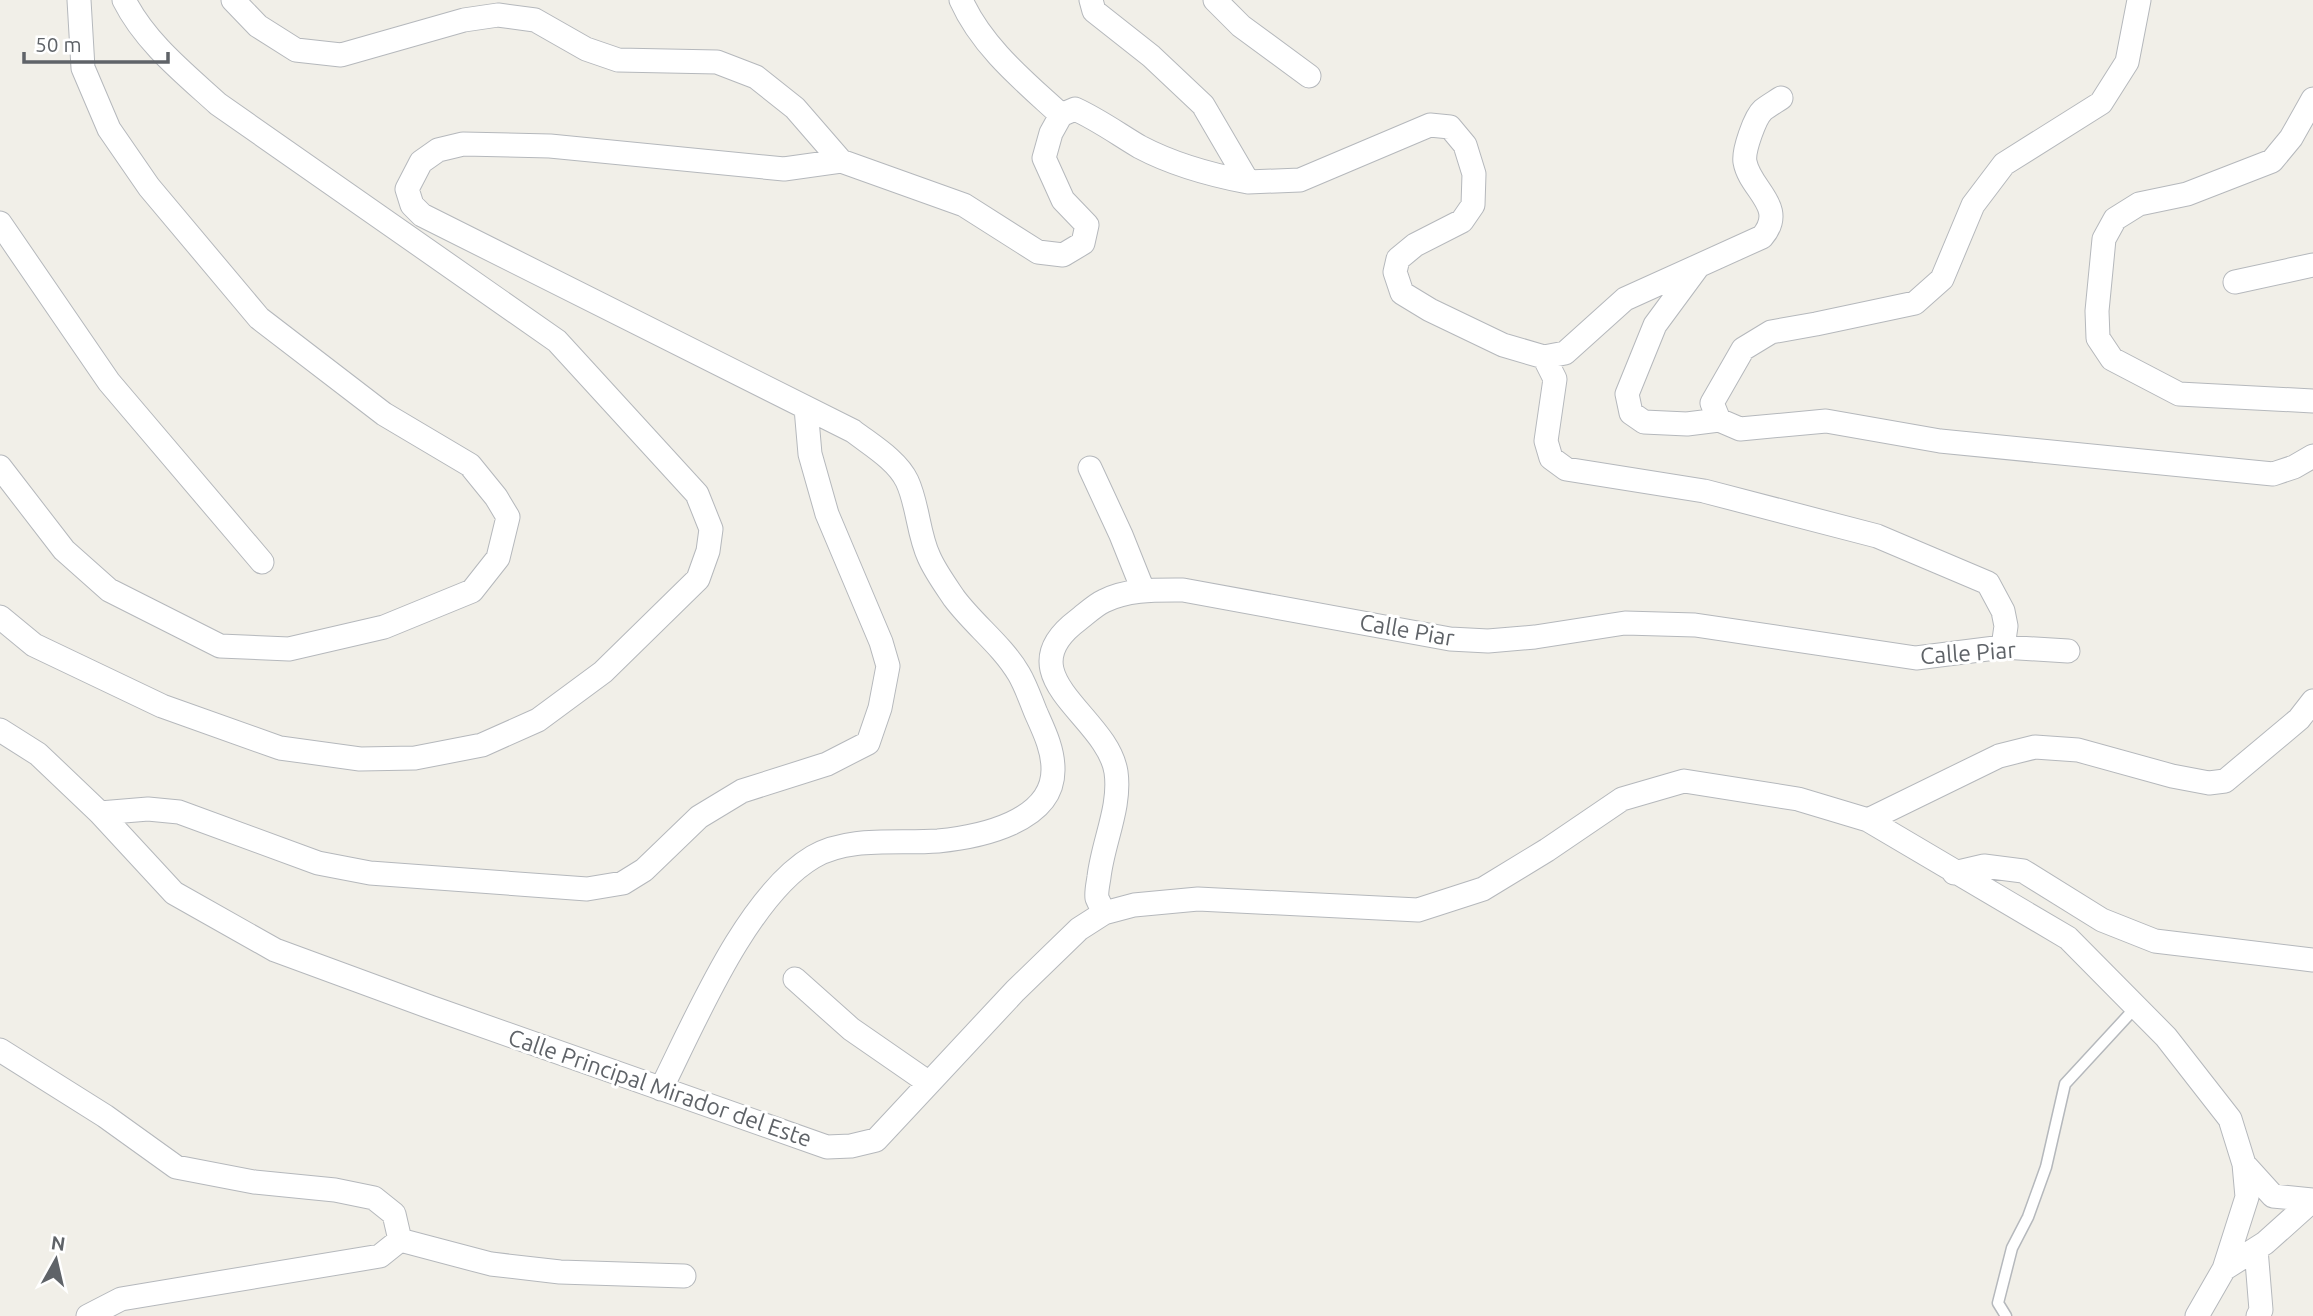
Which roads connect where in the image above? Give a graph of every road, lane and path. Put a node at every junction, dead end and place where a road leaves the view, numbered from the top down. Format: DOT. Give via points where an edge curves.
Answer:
graph roads {
  1 [pos="79,0"];
  2 [pos="124,0"];
  3 [pos="233,0"];
  4 [pos="961,0"];
  5 [pos="1091,0"];
  6 [pos="1215,0"];
  7 [pos="2139,0"];
  8 [pos="459,10"];
  9 [pos="1309,76"];
  10 [pos="1782,98"];
  11 [pos="2313,99"];
  12 [pos="1061,115"];
  13 [pos="841,161"];
  14 [pos="1248,182"];
  15 [pos="0,223"];
  16 [pos="2313,265"];
  17 [pos="1699,266"];
  18 [pos="2235,282"];
  19 [pos="1544,356"];
  20 [pos="2313,401"];
  21 [pos="806,408"];
  22 [pos="1719,420"];
  23 [pos="2313,456"];
  24 [pos="0,467"];
  25 [pos="1090,468"];
  26 [pos="261,562"];
  27 [pos="1143,590"];
  28 [pos="0,617"];
  29 [pos="2003,647"];
  30 [pos="2068,651"];
  31 [pos="2313,701"];
  32 [pos="0,730"];
  33 [pos="100,813"];
  34 [pos="1868,820"];
  35 [pos="1954,873"];
  36 [pos="1104,913"];
  37 [pos="2313,960"];
  38 [pos="795,979"];
  39 [pos="2136,1007"];
  40 [pos="0,1050"];
  41 [pos="929,1083"];
  42 [pos="661,1089"];
  43 [pos="2244,1164"];
  44 [pos="2313,1200"];
  45 [pos="2313,1222"];
  46 [pos="2288,1223"];
  47 [pos="400,1240"];
  48 [pos="2256,1249"];
  49 [pos="2224,1269"];
  50 [pos="684,1276"];
  51 [pos="88,1316"];
  52 [pos="2006,1316"];
  53 [pos="2197,1316"];
  54 [pos="2258,1316"];
  1 -- 24 [label="street" via="83,68 109,129 149,187 259,318 384,414 470,465 508,517 498,558 472,592 384,627 289,649 220,646 110,590 64,551"];
  2 -- 28 [label="street" via="135,23 218,104 557,341 697,494 711,529 708,551 698,579 603,672 538,720 482,745 415,758 360,759 280,748 162,706 34,645"];
  3 -- 8 [label="street" via="258,26 296,50 341,55"];
  4 -- 12 [label="street" via="1004,62"];
  5 -- 14 [label="street" via="1094,11 1203,105"];
  6 -- 9 [label="street" via="1241,26"];
  7 -- 22 [label="street" via="2127,62 2101,103 2004,164 1973,205 1942,279 1915,303 1771,332 1743,349 1712,403"];
  8 -- 13 [label="street" via="535,20 586,49 618,60 717,62 756,77 795,108"];
  10 -- 17 [label="street" via="1760,112 1745,163 1770,208 1770,228 1762,237"];
  11 -- 20 [label="street" via="2272,161 2187,194 2139,204 2115,219 2104,239 2097,311 2098,338 2112,359 2179,394"];
  12 -- 13 [label="street" via="1044,158 1063,200 1087,225 1083,243 1063,255 1038,253 964,205"];
  12 -- 14 [label="street" via="1075,109 1141,147 1205,173"];
  13 -- 21 [label="street" via="785,169 550,146 464,144 438,150 421,162 407,189 412,205 422,215"];
  14 -- 19 [label="street" via="1300,180 1430,125 1450,127 1465,145 1474,174 1473,205 1462,221 1398,259 1395,272 1402,293 1503,345"];
  15 -- 26 [label="street" via="109,383"];
  16 -- 18 [label="street"];
  17 -- 19 [label="street" via="1625,299 1565,353"];
  17 -- 22 [label="street" via="1655,325 1627,394 1631,413 1644,422"];
  19 -- 29 [label="street" via="1555,379 1546,441 1551,458 1566,468 1704,491 1877,536 1988,583 2003,611"];
  21 -- 33 [label="street" via="810,454 827,514 888,666 868,743 827,764 742,791 699,817 644,870 623,883 587,889 370,873 318,863 179,812"];
  21 -- 42 [label="street" via="853,431 887,457 907,480 929,557 955,599 1020,674 1048,741 1054,770 1045,797 1023,818 989,832 940,841 846,845 816,856 792,872 757,911 712,986"];
  22 -- 23 [label="street" via="1740,429 1826,421 1940,440 2273,474"];
  25 -- 27 [label="street"];
  27 -- 29 [label="street, Calle Piar" via="1183,590 1450,639 1535,637 1625,623 1695,625 1916,658"];
  27 -- 36 [label="street, Calle Piar" via="1103,601 1055,643 1050,661 1055,682 1104,743 1115,770 1116,799 1101,855 1097,897"];
  29 -- 30 [label="street, Calle Piar"];
  31 -- 34 [label="street" via="2299,719 2225,781 2209,783 2078,750 2035,747 1999,756"];
  32 -- 33 [label="street, Calle Principal Mirador del Este" via="38,754"];
  33 -- 42 [label="street, Calle Principal Mirador del Este" via="174,893 275,950"];
  34 -- 35 [label="street, Calle Principal Mirador del Este"];
  34 -- 36 [label="street, Calle Principal Mirador del Este" via="1798,799 1684,781 1622,800 1483,889 1418,910 1198,900 1134,905"];
  35 -- 37 [label="street" via="1984,866 2023,871 2102,920 2155,940"];
  35 -- 39 [label="street, Calle Principal Mirador del Este" via="2068,939"];
  36 -- 41 [label="street, Calle Principal Mirador del Este" via="1079,929 1015,991"];
  38 -- 41 [label="street" via="851,1029"];
  39 -- 43 [label="street, Calle Principal Mirador del Este" via="2166,1037 2230,1119"];
  39 -- 52 [label="lane" via="2065,1084 2046,1167 2009,1259 1998,1303"];
  40 -- 47 [label="street" via="176,1167 374,1198 394,1214"];
  41 -- 42 [label="street, Calle Principal Mirador del Este" via="876,1140 827,1147"];
  43 -- 44 [label="street" via="2273,1196"];
  43 -- 49 [label="street, Calle Principal Mirador del Este" via="2247,1197"];
  44 -- 46 [label="street"];
  45 -- 46 [label="street"];
  46 -- 48 [label="street"];
  47 -- 50 [label="street" via="491,1264 559,1272"];
  47 -- 51 [label="street" via="380,1256 121,1299"];
  48 -- 49 [label="street"];
  48 -- 54 [label="street"];
  49 -- 53 [label="street, Calle Principal Mirador del Este"];
}
